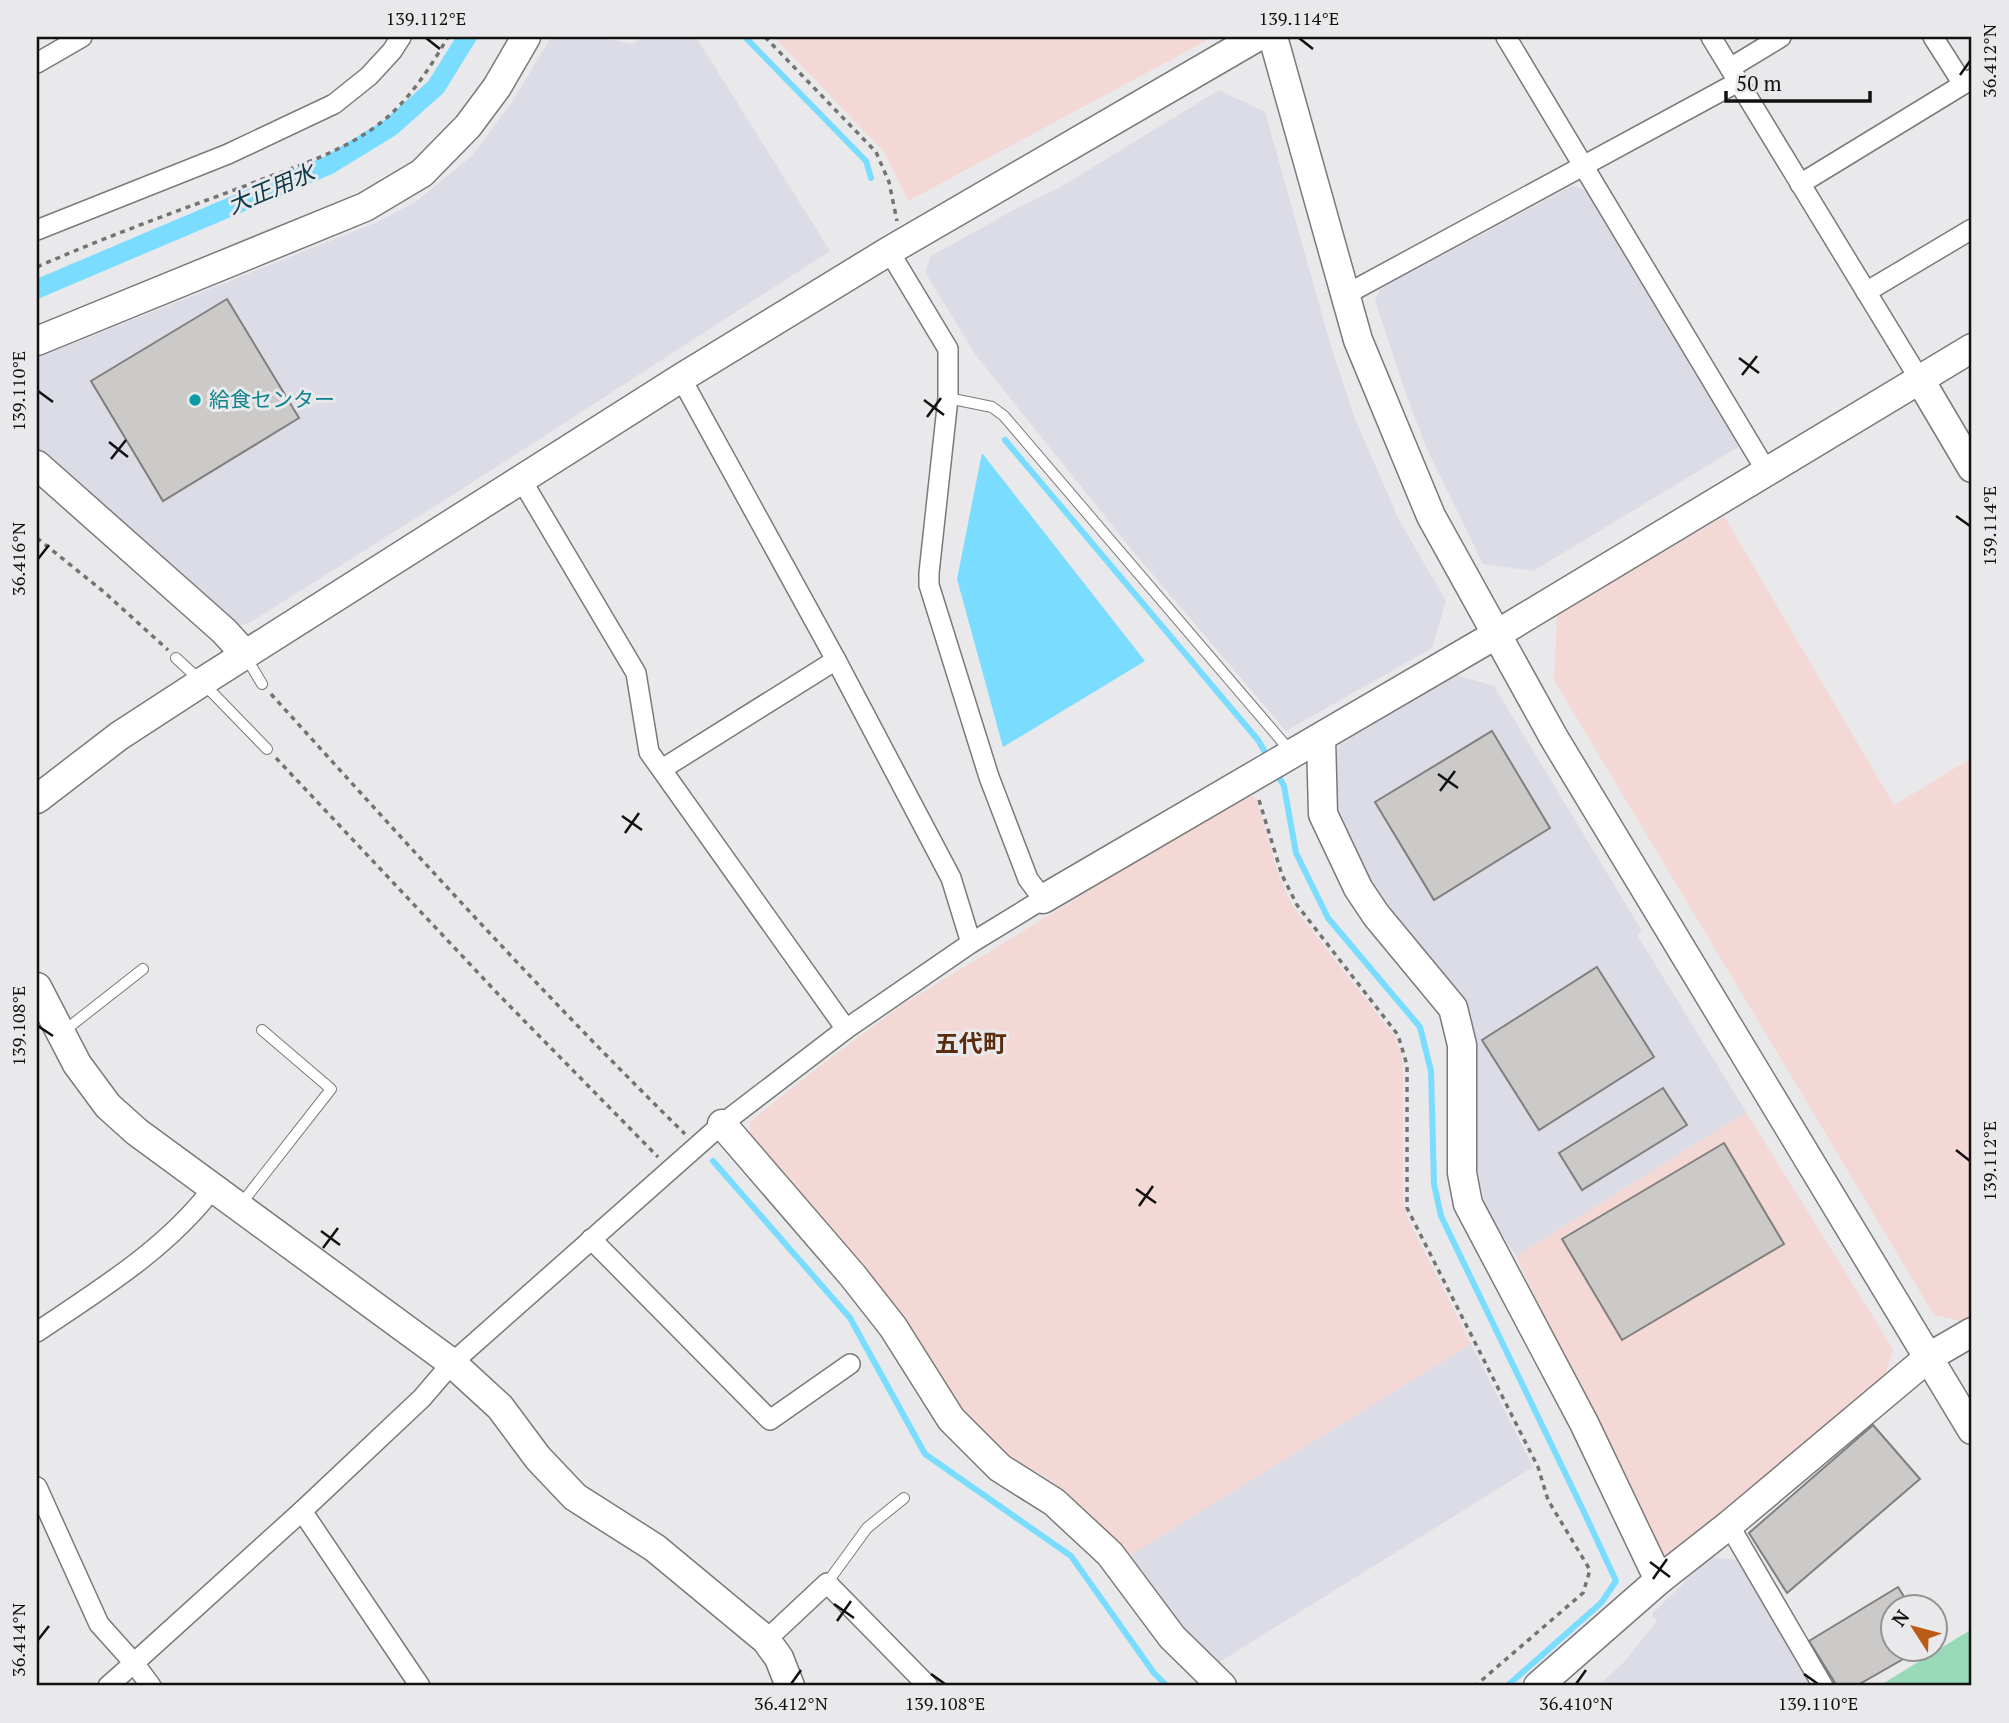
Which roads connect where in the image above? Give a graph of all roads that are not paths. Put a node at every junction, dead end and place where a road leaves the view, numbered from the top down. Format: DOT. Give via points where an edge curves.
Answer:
graph roads {
  1 [pos="82,37"];
  2 [pos="401,37"];
  3 [pos="526,37"];
  4 [pos="1257,37"];
  5 [pos="1273,37"];
  6 [pos="1506,37"];
  7 [pos="1711,37"];
  8 [pos="1781,37"];
  9 [pos="1934,37"];
  10 [pos="37,63"];
  11 [pos="1734,75"];
  12 [pos="1968,82"];
  13 [pos="1583,165"];
  14 [pos="1800,184"];
  15 [pos="1972,229"];
  16 [pos="37,230"];
  17 [pos="889,251"];
  18 [pos="1866,292"];
  19 [pos="1345,295"];
  20 [pos="37,341"];
  21 [pos="1972,348"];
  22 [pos="681,378"];
  23 [pos="1920,380"];
  24 [pos="948,398"];
  25 [pos="37,466"];
  26 [pos="1972,468"];
  27 [pos="1767,472"];
  28 [pos="521,479"];
  29 [pos="1497,634"];
  30 [pos="245,654"];
  31 [pos="176,658"];
  32 [pos="836,660"];
  33 [pos="202,682"];
  34 [pos="262,684"];
  35 [pos="1321,738"];
  36 [pos="267,749"];
  37 [pos="1293,754"];
  38 [pos="662,769"];
  39 [pos="37,799"];
  40 [pos="1043,899"];
  41 [pos="971,943"];
  42 [pos="143,970"];
  43 [pos="37,987"];
  44 [pos="846,1029"];
  45 [pos="262,1030"];
  46 [pos="61,1034"];
  47 [pos="722,1124"];
  48 [pos="213,1188"];
  49 [pos="239,1207"];
  50 [pos="591,1239"];
  51 [pos="37,1332"];
  52 [pos="1972,1332"];
  53 [pos="1929,1357"];
  54 [pos="452,1363"];
  55 [pos="850,1364"];
  56 [pos="1972,1430"];
  57 [pos="37,1487"];
  58 [pos="904,1498"];
  59 [pos="302,1511"];
  60 [pos="1729,1525"];
  61 [pos="1659,1580"];
  62 [pos="827,1583"];
  63 [pos="766,1640"];
  64 [pos="134,1663"];
  65 [pos="108,1686"];
  66 [pos="151,1686"];
  67 [pos="420,1686"];
  68 [pos="790,1686"];
  69 [pos="928,1686"];
  70 [pos="1222,1686"];
  71 [pos="1538,1686"];
  72 [pos="1823,1686"];
  1 -- 10 [label="street"];
  2 -- 16 [label="street" via="369,76 334,104 228,154"];
  3 -- 20 [label="street" via="468,126 422,173 365,206"];
  4 -- 17 [label="street"];
  5 -- 19 [label="street"];
  6 -- 13 [label="street"];
  7 -- 11 [label="street"];
  8 -- 11 [label="street"];
  9 -- 12 [label="street"];
  11 -- 13 [label="street"];
  11 -- 14 [label="street"];
  12 -- 14 [label="street"];
  13 -- 19 [label="street"];
  13 -- 27 [label="street"];
  14 -- 18 [label="street"];
  15 -- 18 [label="street"];
  17 -- 22 [label="street"];
  17 -- 24 [label="street" via="948,349"];
  18 -- 23 [label="street"];
  19 -- 29 [label="street" via="1358,340 1431,516"];
  21 -- 23 [label="street"];
  22 -- 28 [label="street"];
  22 -- 32 [label="street"];
  23 -- 26 [label="street"];
  23 -- 27 [label="street"];
  24 -- 37 [label="lane" via="992,407 1004,416"];
  24 -- 40 [label="street" via="929,585 989,777 1028,879"];
  25 -- 30 [label="street"];
  27 -- 29 [label="street"];
  28 -- 30 [label="street"];
  28 -- 38 [label="street" via="636,673 649,752"];
  29 -- 35 [label="street"];
  29 -- 53 [label="street" via="1554,738"];
  30 -- 33 [label="street"];
  30 -- 34 [label="lane"];
  31 -- 33 [label="lane"];
  32 -- 38 [label="street"];
  32 -- 41 [label="street" via="951,878"];
  33 -- 36 [label="lane"];
  33 -- 39 [label="street" via="119,736"];
  35 -- 37 [label="street"];
  35 -- 61 [label="street" via="1323,814 1358,888 1453,1008 1462,1045 1462,1173 1468,1204 1584,1423"];
  37 -- 40 [label="street"];
  38 -- 44 [label="street"];
  40 -- 41 [label="street"];
  41 -- 44 [label="street"];
  42 -- 46 [label="lane"];
  43 -- 46 [label="street"];
  44 -- 47 [label="street"];
  45 -- 49 [label="lane" via="331,1089"];
  46 -- 48 [label="street" via="108,1106"];
  47 -- 50 [label="street"];
  47 -- 70 [label="street" via="893,1327 951,1419 1000,1468 1054,1502 1110,1555 1172,1637"];
  48 -- 49 [label="street"];
  48 -- 51 [label="street" via="160,1244"];
  49 -- 54 [label="street"];
  50 -- 54 [label="street"];
  50 -- 55 [label="street" via="770,1420"];
  52 -- 53 [label="street"];
  53 -- 56 [label="street"];
  53 -- 60 [label="street"];
  54 -- 59 [label="street" via="422,1398"];
  54 -- 63 [label="street" via="500,1407 575,1497 655,1548"];
  57 -- 64 [label="street" via="99,1624"];
  58 -- 62 [label="lane" via="867,1528"];
  59 -- 64 [label="street"];
  59 -- 67 [label="street"];
  60 -- 61 [label="street"];
  60 -- 72 [label="street"];
  61 -- 71 [label="street"];
  62 -- 63 [label="street"];
  62 -- 69 [label="street"];
  63 -- 68 [label="street"];
  64 -- 65 [label="street"];
  64 -- 66 [label="street"];
}
